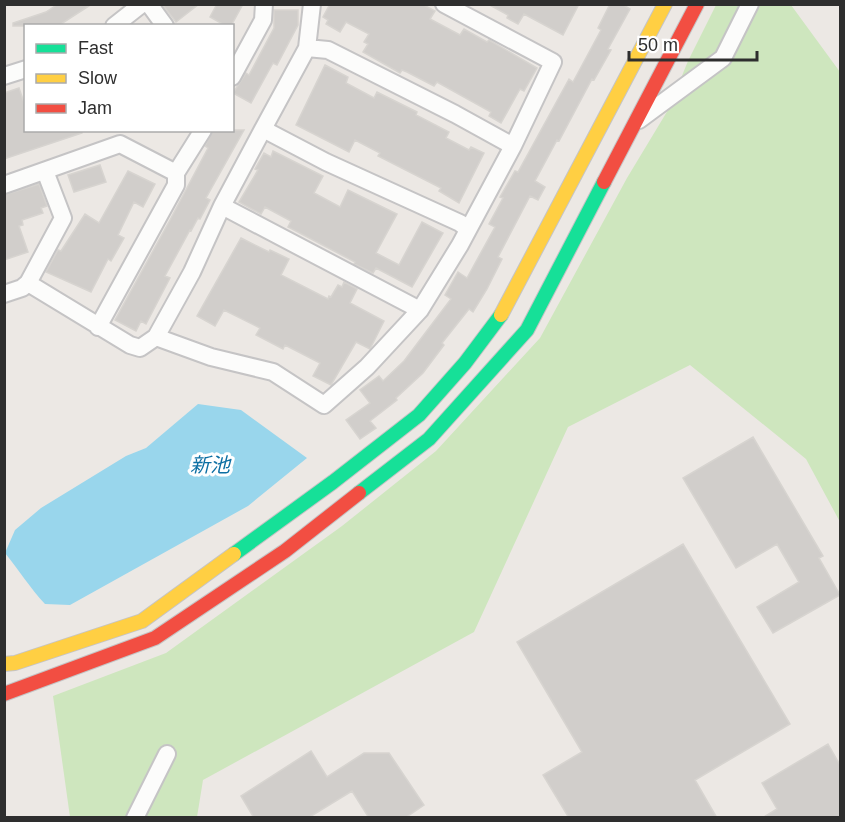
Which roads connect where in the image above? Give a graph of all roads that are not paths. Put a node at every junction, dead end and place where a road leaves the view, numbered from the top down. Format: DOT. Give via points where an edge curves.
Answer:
graph roads {
  1 [pos="142,4"];
  2 [pos="149,4"];
  3 [pos="264,4"];
  4 [pos="312,4"];
  5 [pos="444,4"];
  6 [pos="750,4"];
  7 [pos="679,8"];
  8 [pos="117,24"];
  9 [pos="164,24"];
  10 [pos="307,48"];
  11 [pos="24,70"];
  12 [pos="234,73"];
  13 [pos="4,76"];
  14 [pos="632,125"];
  15 [pos="263,129"];
  16 [pos="202,132"];
  17 [pos="513,146"];
  18 [pos="45,171"];
  19 [pos="176,173"];
  20 [pos="4,185"];
  21 [pos="222,206"];
  22 [pos="468,229"];
  23 [pos="28,283"];
  24 [pos="4,294"];
  25 [pos="420,310"];
  26 [pos="98,327"];
  27 [pos="156,337"];
  28 [pos="4,664"];
  29 [pos="4,694"];
  30 [pos="167,754"];
  31 [pos="135,818"];
  1 -- 8 [label="street"];
  2 -- 9 [label="street"];
  3 -- 12 [label="street" via="263,20"];
  4 -- 10 [label="street"];
  5 -- 17 [label="street" via="553,62"];
  6 -- 14 [label="street" via="723,58"];
  7 -- 14 [label="street"];
  7 -- 28 [label="street" via="504,310 465,363 419,415 142,621"];
  10 -- 15 [label="street"];
  10 -- 17 [label="street" via="328,50"];
  11 -- 13 [label="street"];
  14 -- 29 [label="street" via="526,330 429,438 285,551 155,638"];
  15 -- 21 [label="street"];
  15 -- 22 [label="street"];
  16 -- 19 [label="street"];
  17 -- 22 [label="street"];
  18 -- 19 [label="street" via="120,144"];
  18 -- 20 [label="street"];
  18 -- 23 [label="street" via="63,218"];
  19 -- 26 [label="street" via="176,184"];
  21 -- 25 [label="street"];
  21 -- 27 [label="street"];
  22 -- 25 [label="street"];
  23 -- 24 [label="street"];
  23 -- 26 [label="street"];
  25 -- 27 [label="street" via="367,367 324,405 273,372 211,357"];
  26 -- 27 [label="street" via="140,348"];
  30 -- 31 [label="street"];
}
